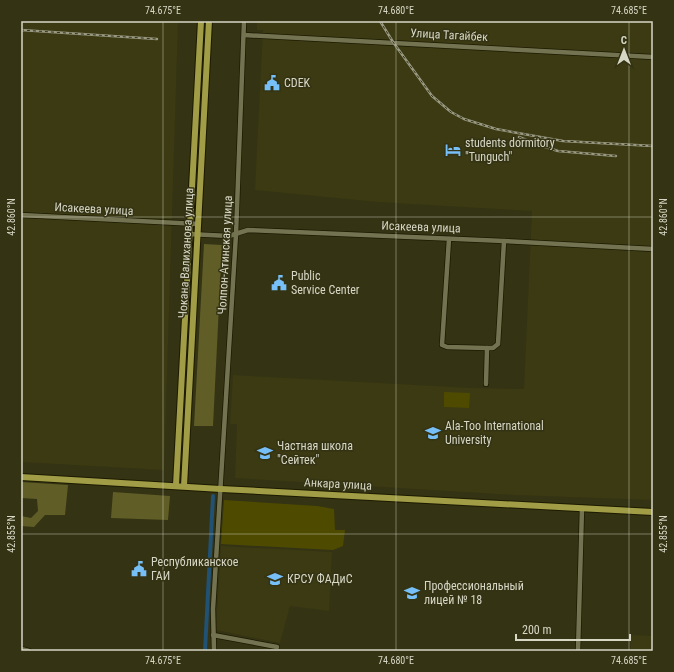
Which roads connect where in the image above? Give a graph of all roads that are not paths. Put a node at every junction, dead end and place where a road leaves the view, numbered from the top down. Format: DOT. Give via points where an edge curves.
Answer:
graph roads {
  1 [pos="201,21"];
  2 [pos="209,21"];
  3 [pos="244,21"];
  4 [pos="244,35"];
  5 [pos="653,57"];
  6 [pos="196,109"];
  7 [pos="204,110"];
  8 [pos="21,215"];
  9 [pos="190,223"];
  10 [pos="198,224"];
  11 [pos="189,234"];
  12 [pos="198,234"];
  13 [pos="236,234"];
  14 [pos="449,238"];
  15 [pos="504,241"];
  16 [pos="653,250"];
  17 [pos="185,342"];
  18 [pos="192,342"];
  19 [pos="487,348"];
  20 [pos="486,384"];
  21 [pos="21,477"];
  22 [pos="176,485"];
  23 [pos="184,486"];
  24 [pos="221,489"];
  25 [pos="582,508"];
  26 [pos="653,512"];
  27 [pos="213,635"];
  28 [pos="277,646"];
  29 [pos="21,649"];
  30 [pos="29,651"];
  31 [pos="214,651"];
  32 [pos="578,651"];
  1 -- 6 [label="main road, Чокана Валиханова улица"];
  2 -- 7 [label="main road, Чокана Валиханова улица"];
  3 -- 4 [label="street, Чолпон-Атинская улица"];
  4 -- 5 [label="street, Улица Тагайбек"];
  4 -- 13 [label="street, Чолпон-Атинская улица"];
  6 -- 7 [label="main road"];
  6 -- 9 [label="main road, Чокана Валиханова улица"];
  7 -- 10 [label="main road, Чокана Валиханова улица"];
  8 -- 9 [label="street, Исакеева улица"];
  9 -- 10 [label="street, Исакеева улица"];
  9 -- 11 [label="main road, Чокана Валиханова улица"];
  10 -- 12 [label="main road, Чокана Валиханова улица"];
  11 -- 12 [label="street, Исакеева улица"];
  11 -- 17 [label="main road, Чокана Валиханова улица"];
  12 -- 13 [label="street, Исакеева улица"];
  12 -- 18 [label="main road, Чокана Валиханова улица"];
  13 -- 14 [label="street, Исакеева улица" via="248,230"];
  13 -- 24 [label="street, Чолпон-Атинская улица"];
  14 -- 15 [label="street, Исакеева улица"];
  14 -- 19 [label="street" via="442,345"];
  15 -- 16 [label="street, Исакеева улица"];
  15 -- 19 [label="street" via="498,344 493,348"];
  17 -- 18 [label="main road"];
  17 -- 22 [label="main road, Чокана Валиханова улица"];
  18 -- 23 [label="main road, Чокана Валиханова улица"];
  19 -- 20 [label="street"];
  21 -- 22 [label="main road, Анкара улица"];
  22 -- 23 [label="main road, Анкара улица"];
  23 -- 24 [label="main road, Анкара улица"];
  24 -- 25 [label="main road, Анкара улица"];
  24 -- 27 [label="street, Чолпон-Атинская улица"];
  25 -- 26 [label="main road, Анкара улица"];
  25 -- 32 [label="street"];
  27 -- 28 [label="street"];
  27 -- 31 [label="street, Чолпон-Атинская улица"];
  29 -- 30 [label="street"];
}
